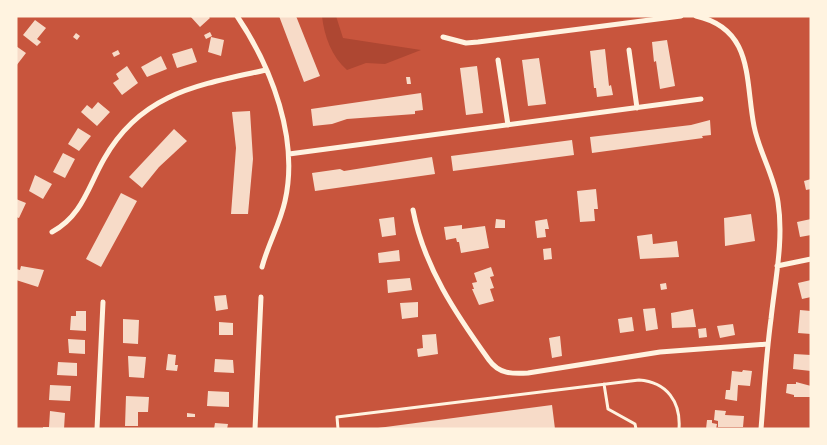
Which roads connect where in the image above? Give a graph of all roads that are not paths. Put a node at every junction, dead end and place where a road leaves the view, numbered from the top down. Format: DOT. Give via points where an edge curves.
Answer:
graph roads {
  1 [pos="237,16"];
  2 [pos="681,16"];
  3 [pos="696,16"];
  4 [pos="443,37"];
  5 [pos="629,50"];
  6 [pos="498,60"];
  7 [pos="266,70"];
  8 [pos="701,99"];
  9 [pos="637,108"];
  10 [pos="508,125"];
  11 [pos="289,154"];
  12 [pos="413,210"];
  13 [pos="52,232"];
  14 [pos="811,259"];
  15 [pos="777,266"];
  16 [pos="262,267"];
  17 [pos="261,297"];
  18 [pos="103,302"];
  19 [pos="768,344"];
  20 [pos="604,384"];
  21 [pos="761,428"];
  22 [pos="98,429"];
  23 [pos="255,429"];
  24 [pos="338,429"];
  25 [pos="636,429"];
  26 [pos="679,429"];
  27 [pos="770,429"];
  1 -- 7 [label="street"];
  2 -- 4 [label="street" via="478,42 458,42"];
  3 -- 15 [label="street" via="725,29 743,54 756,132 778,203"];
  5 -- 9 [label="street"];
  6 -- 10 [label="street"];
  7 -- 11 [label="street" via="281,114"];
  7 -- 13 [label="street" via="189,88 142,113 113,145 73,218"];
  8 -- 9 [label="street"];
  9 -- 10 [label="street"];
  10 -- 11 [label="street"];
  11 -- 16 [label="street" via="285,202"];
  12 -- 19 [label="street" via="444,294 494,366 506,373 528,373 660,352"];
  14 -- 15 [label="street"];
  15 -- 19 [label="street"];
  17 -- 23 [label="street"];
  18 -- 22 [label="street"];
  19 -- 21 [label="street"];
  20 -- 24 [label="lane" via="336,418"];
  20 -- 25 [label="lane" via="608,409 635,424"];
  20 -- 26 [label="lane" via="639,380 662,387 676,402"];
  21 -- 27 [label="street"];
}
